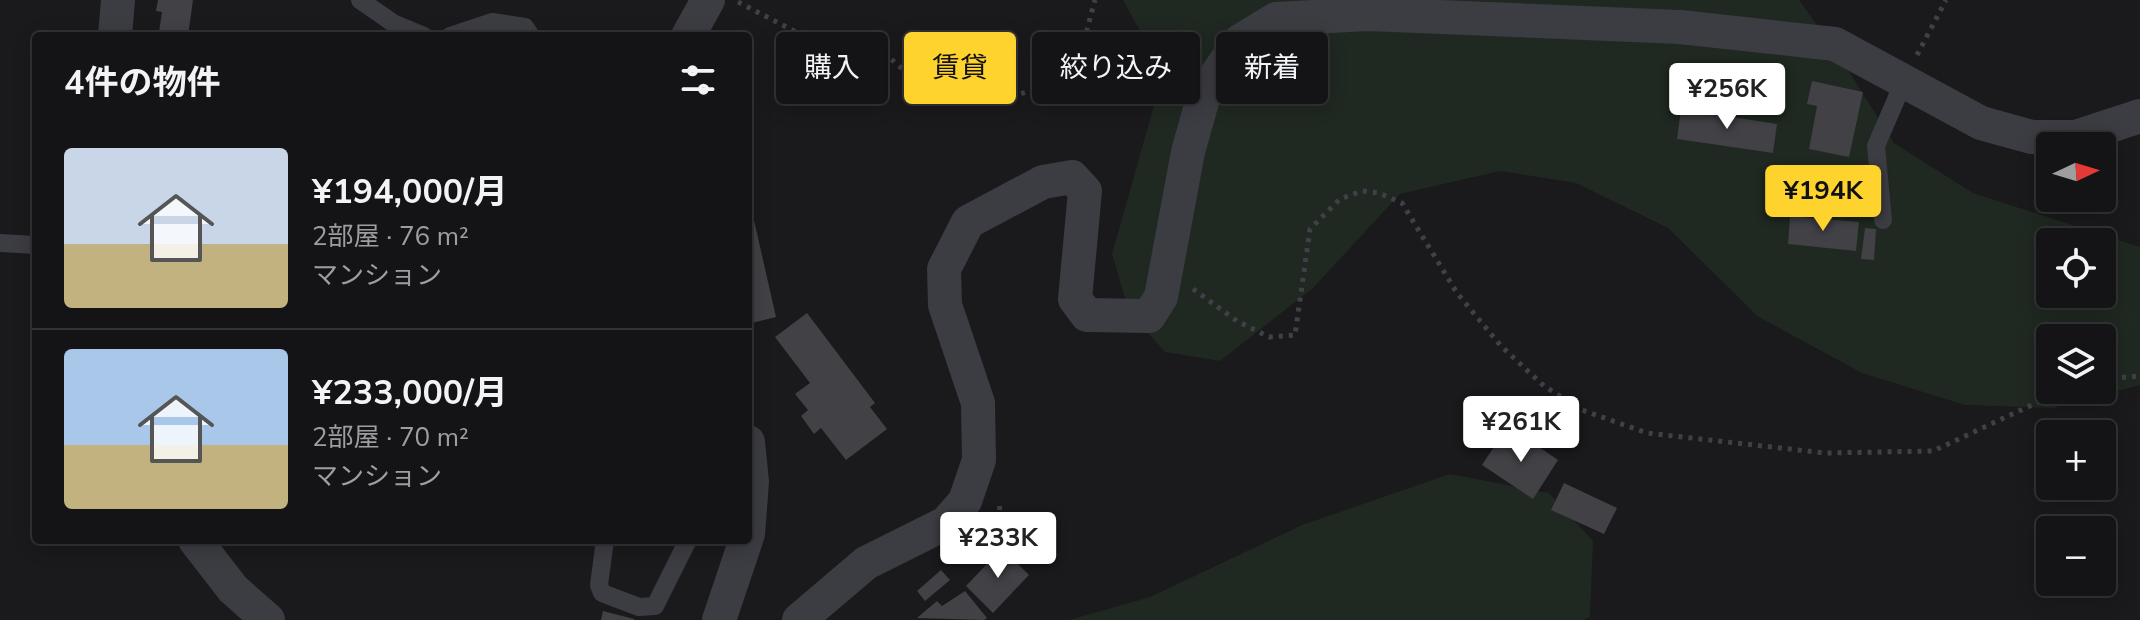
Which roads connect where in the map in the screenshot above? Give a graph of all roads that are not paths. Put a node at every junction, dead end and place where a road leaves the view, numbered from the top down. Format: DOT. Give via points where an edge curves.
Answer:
graph roads {
  1 [pos="118,0"];
  2 [pos="360,0"];
  3 [pos="708,0"];
  4 [pos="115,32"];
  5 [pos="414,32"];
  6 [pos="462,32"];
  7 [pos="528,32"];
  8 [pos="690,32"];
  9 [pos="1904,81"];
  10 [pos="2140,116"];
  11 [pos="1883,220"];
  12 [pos="0,243"];
  13 [pos="32,245"];
  14 [pos="198,544"];
  15 [pos="604,544"];
  16 [pos="686,544"];
  17 [pos="745,544"];
  18 [pos="268,620"];
  19 [pos="719,620"];
  20 [pos="799,620"];
  1 -- 4 [label="street"];
  2 -- 5 [label="lane"];
  3 -- 8 [label="street"];
  6 -- 7 [label="lane" via="492,22"];
  9 -- 10 [label="street" via="1981,123 2032,137 2076,137"];
  9 -- 11 [label="lane" via="1876,146"];
  9 -- 20 [label="street" via="1835,44 1680,27 1368,14 1276,19 1240,41 1205,91 1161,297 1149,316 1087,315 1075,299 1085,191 1072,177 1043,182 968,222 944,269 945,305 978,403 979,460 965,501 946,523 866,563"];
  12 -- 13 [label="lane"];
  14 -- 18 [label="street" via="233,589"];
  15 -- 16 [label="lane" via="602,593 639,607 655,606"];
  17 -- 19 [label="street"];
}
